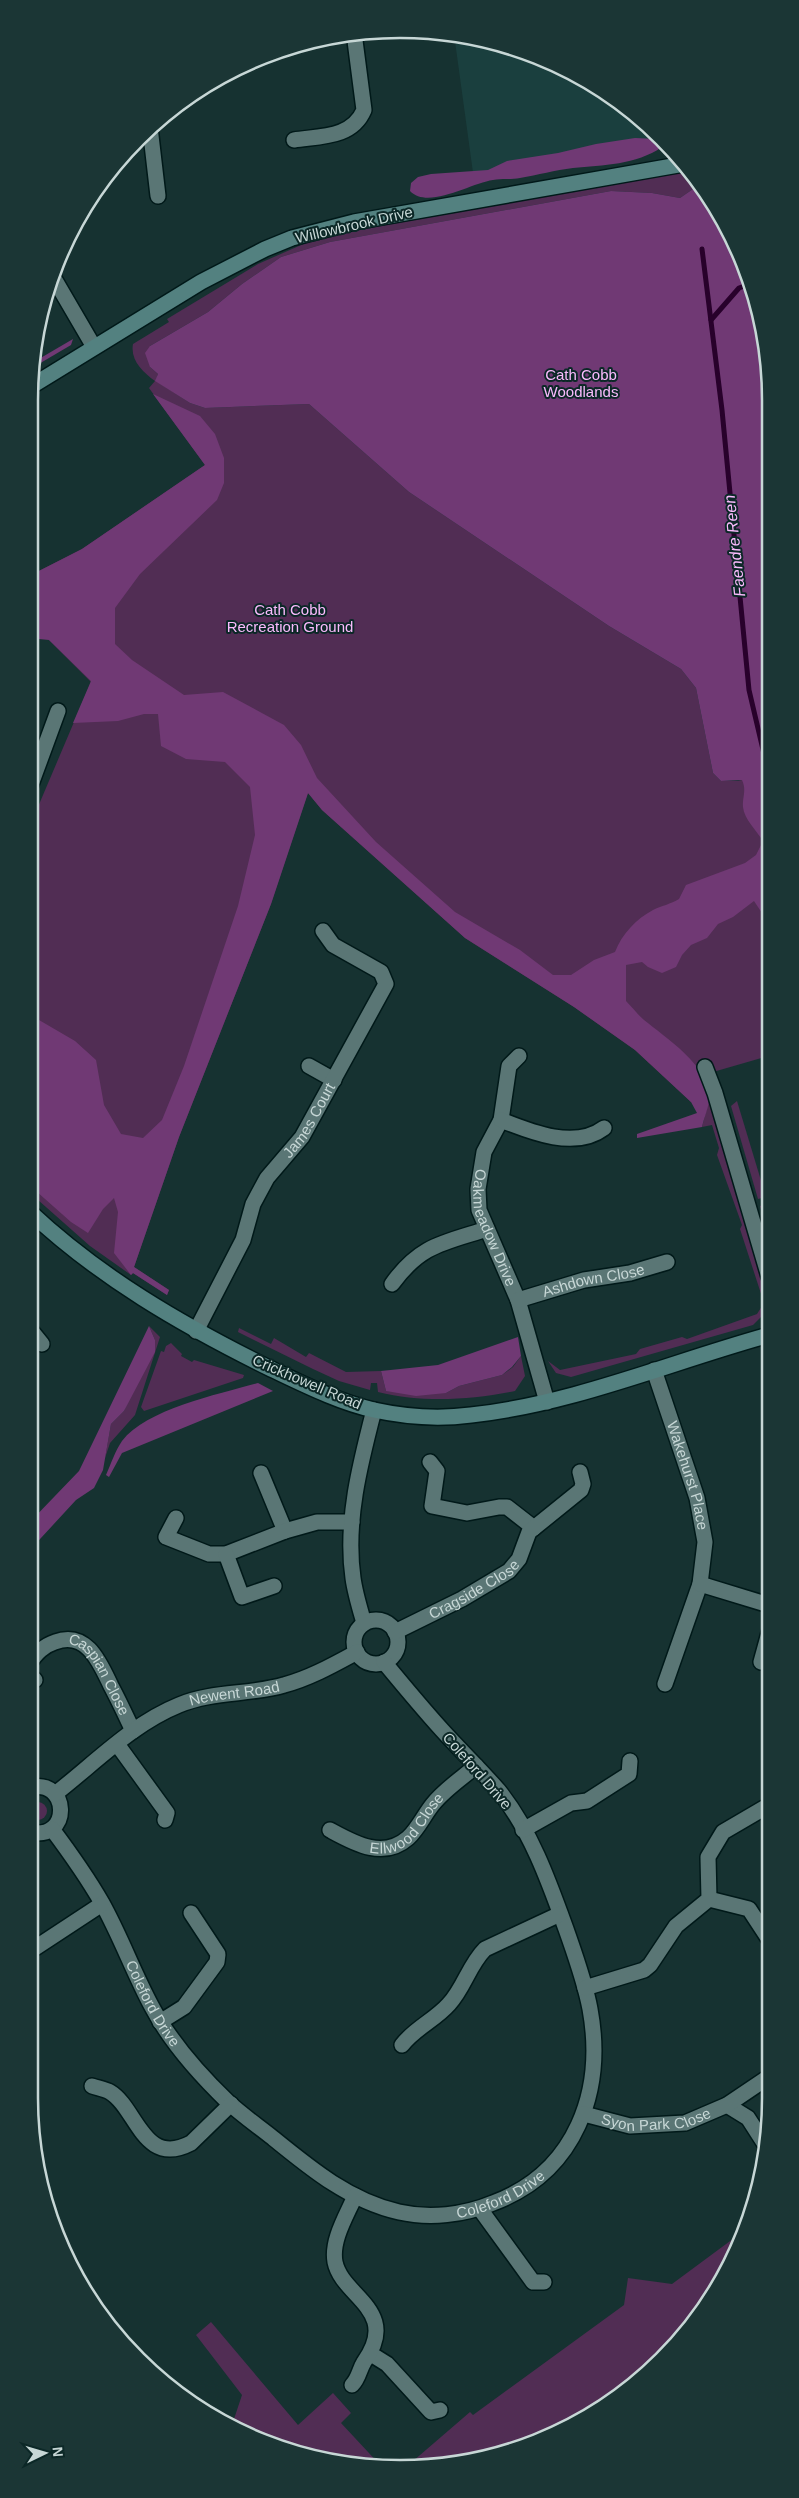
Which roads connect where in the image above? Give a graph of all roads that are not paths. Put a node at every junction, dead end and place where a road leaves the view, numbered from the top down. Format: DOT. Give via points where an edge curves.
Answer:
graph roads {
  1 [pos="355,41"];
  2 [pos="151,137"];
  3 [pos="294,140"];
  4 [pos="676,165"];
  5 [pos="158,196"];
  6 [pos="57,283"];
  7 [pos="94,347"];
  8 [pos="38,381"];
  9 [pos="58,711"];
  10 [pos="38,765"];
  11 [pos="323,930"];
  12 [pos="519,1056"];
  13 [pos="309,1066"];
  14 [pos="705,1067"];
  15 [pos="334,1080"];
  16 [pos="500,1120"];
  17 [pos="604,1128"];
  18 [pos="38,1219"];
  19 [pos="486,1229"];
  20 [pos="762,1253"];
  21 [pos="667,1262"];
  22 [pos="392,1284"];
  23 [pos="518,1300"];
  24 [pos="196,1331"];
  25 [pos="762,1337"];
  26 [pos="38,1339"];
  27 [pos="42,1344"];
  28 [pos="654,1370"];
  29 [pos="547,1402"];
  30 [pos="374,1410"];
  31 [pos="430,1462"];
  32 [pos="580,1472"];
  33 [pos="261,1473"];
  34 [pos="176,1518"];
  35 [pos="352,1522"];
  36 [pos="534,1528"];
  37 [pos="285,1531"];
  38 [pos="226,1554"];
  39 [pos="700,1584"];
  40 [pos="274,1586"];
  41 [pos="762,1603"];
  42 [pos="364,1623"];
  43 [pos="395,1632"];
  44 [pos="38,1652"];
  45 [pos="357,1652"];
  46 [pos="762,1658"];
  47 [pos="384,1662"];
  48 [pos="761,1662"];
  49 [pos="665,1684"];
  50 [pos="133,1731"];
  51 [pos="117,1744"];
  52 [pos="630,1761"];
  53 [pos="476,1766"];
  54 [pos="38,1786"];
  55 [pos="55,1794"];
  56 [pos="762,1809"];
  57 [pos="165,1820"];
  58 [pos="52,1829"];
  59 [pos="330,1830"];
  60 [pos="523,1830"];
  61 [pos="38,1833"];
  62 [pos="709,1899"];
  63 [pos="102,1904"];
  64 [pos="191,1913"];
  65 [pos="560,1914"];
  66 [pos="762,1929"];
  67 [pos="38,1946"];
  68 [pos="585,1988"];
  69 [pos="160,2022"];
  70 [pos="402,2045"];
  71 [pos="762,2081"];
  72 [pos="92,2086"];
  73 [pos="231,2104"];
  74 [pos="727,2105"];
  75 [pos="584,2114"];
  76 [pos="759,2136"];
  77 [pos="355,2196"];
  78 [pos="480,2209"];
  79 [pos="544,2282"];
  80 [pos="371,2354"];
  81 [pos="352,2385"];
  82 [pos="440,2410"];
  1 -- 3 [label="street" via="364,110 360,120 340,134"];
  2 -- 5 [label="street"];
  4 -- 7 [label="street, Willowbrook Drive" via="354,222 292,238 201,282"];
  6 -- 7 [label="street"];
  7 -- 8 [label="street, Willowbrook Drive"];
  9 -- 10 [label="street"];
  11 -- 15 [label="street, James Court" via="333,945 381,972 386,984"];
  12 -- 16 [label="street, Oakmeadow Drive" via="509,1066"];
  13 -- 15 [label="street"];
  14 -- 20 [label="street"];
  15 -- 24 [label="street, James Court" via="302,1138 267,1178 253,1204 243,1240"];
  16 -- 17 [label="street" via="555,1137 595,1135"];
  16 -- 19 [label="street, Oakmeadow Drive" via="484,1152 480,1172 480,1210"];
  18 -- 24 [label="street, Crickhowell Road" via="107,1276"];
  19 -- 22 [label="street" via="446,1241 416,1256"];
  19 -- 23 [label="street, Oakmeadow Drive"];
  21 -- 23 [label="street, Ashdown Close" via="630,1273 584,1280"];
  23 -- 29 [label="street, Oakmeadow Drive"];
  24 -- 30 [label="street, Crickhowell Road" via="321,1392"];
  25 -- 28 [label="street, Crickhowell Road"];
  26 -- 27 [label="street"];
  28 -- 29 [label="street, Crickhowell Road"];
  28 -- 39 [label="street, Wakehurst Place" via="697,1498 705,1542"];
  29 -- 30 [label="street, Crickhowell Road" via="469,1416 436,1417"];
  30 -- 35 [label="street" via="358,1475"];
  31 -- 36 [label="street" via="438,1471 432,1506 467,1513 507,1508"];
  32 -- 36 [label="street, Cragside Close" via="581,1490"];
  33 -- 37 [label="street"];
  34 -- 38 [label="street" via="166,1537 209,1554"];
  35 -- 37 [label="street" via="317,1522"];
  35 -- 42 [label="street" via="353,1578"];
  36 -- 43 [label="street, Cragside Close" via="529,1532 519,1559 509,1571 462,1599"];
  37 -- 38 [label="street"];
  38 -- 40 [label="street" via="242,1597"];
  39 -- 41 [label="street"];
  39 -- 49 [label="street, Wakehurst Place"];
  42 -- 43 [label="street" via="382,1621"];
  42 -- 45 [label="street" via="354,1639"];
  43 -- 47 [label="street" via="395,1652"];
  44 -- 50 [label="street, Caspian Close" via="61,1639 72,1638 80,1642 97,1657"];
  45 -- 47 [label="street" via="372,1664"];
  45 -- 50 [label="street, Newent Road" via="325,1670 283,1686 191,1701 158,1715"];
  46 -- 48 [label="street"];
  47 -- 53 [label="street, Coleford Drive"];
  50 -- 51 [label="street, Newent Road"];
  51 -- 55 [label="street, Newent Road"];
  51 -- 57 [label="street" via="167,1813"];
  52 -- 60 [label="street" via="629,1774 587,1801 571,1804"];
  53 -- 59 [label="street, Ellwood Close" via="436,1800 409,1837 398,1845 368,1848"];
  53 -- 60 [label="street, Coleford Drive" via="500,1793"];
  54 -- 55 [label="street"];
  55 -- 58 [label="street" via="61,1809"];
  56 -- 62 [label="street" via="723,1832 708,1857"];
  58 -- 61 [label="street"];
  58 -- 63 [label="street, Coleford Drive"];
  60 -- 65 [label="street, Coleford Drive" via="542,1866"];
  62 -- 66 [label="street" via="748,1909"];
  62 -- 68 [label="street" via="676,1926 644,1970"];
  63 -- 67 [label="street"];
  63 -- 69 [label="street, Coleford Drive"];
  64 -- 69 [label="street" via="218,1954 217,1962 184,2007"];
  65 -- 68 [label="street, Coleford Drive"];
  65 -- 70 [label="street" via="485,1949 448,2005 410,2034"];
  68 -- 75 [label="street, Coleford Drive" via="595,2056"];
  69 -- 73 [label="street, Coleford Drive" via="196,2070"];
  71 -- 74 [label="street, Syon Park Close"];
  72 -- 73 [label="street" via="111,2092 126,2108 140,2133 165,2148 191,2143"];
  73 -- 77 [label="street, Coleford Drive" via="314,2171"];
  74 -- 75 [label="street, Syon Park Close" via="685,2124 630,2126"];
  74 -- 76 [label="street, Syon Park Close" via="748,2118"];
  75 -- 78 [label="street, Coleford Drive" via="562,2153 536,2179 504,2200"];
  77 -- 78 [label="street, Coleford Drive" via="415,2215 454,2214"];
  77 -- 80 [label="street" via="336,2241 335,2261 338,2272 368,2305 375,2330"];
  78 -- 79 [label="street" via="533,2282"];
  80 -- 81 [label="street"];
  80 -- 82 [label="street" via="387,2364 431,2412"];
}
